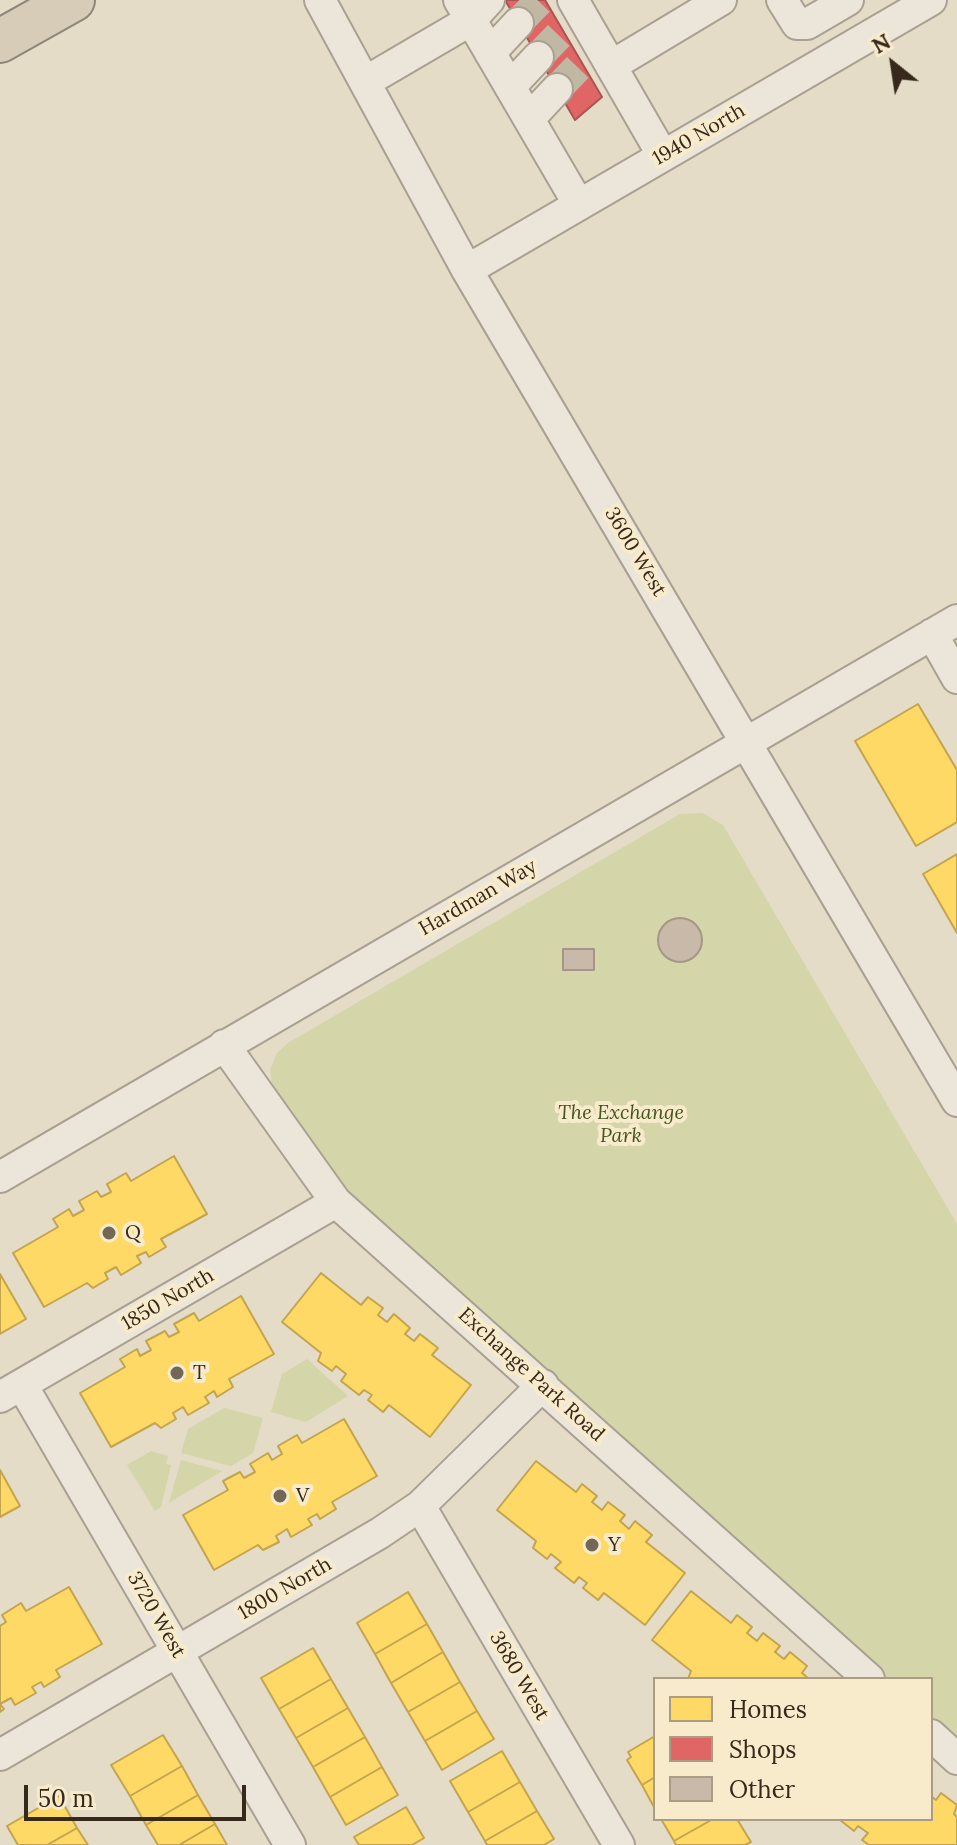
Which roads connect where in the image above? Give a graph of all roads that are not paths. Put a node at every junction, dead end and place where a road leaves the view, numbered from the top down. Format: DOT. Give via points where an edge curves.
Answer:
graph roads {
  1 [pos="73,0"];
  2 [pos="320,0"];
  3 [pos="721,0"];
  4 [pos="782,0"];
  5 [pos="848,0"];
  6 [pos="931,0"];
  7 [pos="473,7"];
  8 [pos="572,14"];
  9 [pos="30,21"];
  10 [pos="518,23"];
  11 [pos="490,53"];
  12 [pos="538,57"];
  13 [pos="597,58"];
  14 [pos="365,82"];
  15 [pos="510,87"];
  16 [pos="557,89"];
  17 [pos="529,119"];
  18 [pos="663,156"];
  19 [pos="579,205"];
  20 [pos="467,270"];
  21 [pos="944,627"];
  22 [pos="957,678"];
  23 [pos="747,741"];
  24 [pos="224,1045"];
  25 [pos="957,1101"];
  26 [pos="0,1177"];
  27 [pos="336,1202"];
  28 [pos="543,1385"];
  29 [pos="11,1391"];
  30 [pos="420,1506"];
  31 [pos="177,1652"];
  32 [pos="867,1677"];
  33 [pos="933,1737"];
  34 [pos="0,1755"];
  35 [pos="957,1759"];
  36 [pos="290,1845"];
  37 [pos="619,1845"];
  1 -- 9 [label="highway"];
  2 -- 14 [label="street, 3600 West"];
  3 -- 13 [label="street"];
  4 -- 5 [label="street" via="797,24 807,24"];
  6 -- 18 [label="street, 1940 North"];
  7 -- 11 [label="street"];
  7 -- 14 [label="street"];
  8 -- 13 [label="street"];
  10 -- 11 [label="street"];
  11 -- 15 [label="street"];
  12 -- 15 [label="street"];
  13 -- 18 [label="street"];
  14 -- 20 [label="street, 3600 West"];
  15 -- 17 [label="street"];
  16 -- 17 [label="street"];
  17 -- 19 [label="street"];
  18 -- 19 [label="street, 1940 North"];
  19 -- 20 [label="street, 1940 North"];
  20 -- 23 [label="street, 3600 West"];
  21 -- 22 [label="street"];
  21 -- 23 [label="street, Hardman Way"];
  23 -- 24 [label="street, Hardman Way"];
  23 -- 25 [label="street, 3600 West"];
  24 -- 26 [label="street, Hardman Way"];
  24 -- 27 [label="street, Exchange Park Road"];
  27 -- 28 [label="street, Exchange Park Road"];
  27 -- 29 [label="street, 1850 North"];
  28 -- 30 [label="street, 1800 North"];
  28 -- 32 [label="street, Exchange Park Road"];
  29 -- 31 [label="street, 3720 West"];
  30 -- 31 [label="street, 1800 North"];
  30 -- 37 [label="street, 3680 West"];
  31 -- 34 [label="street, 1800 North"];
  31 -- 36 [label="street, 3720 West"];
  33 -- 35 [label="street"];
}
